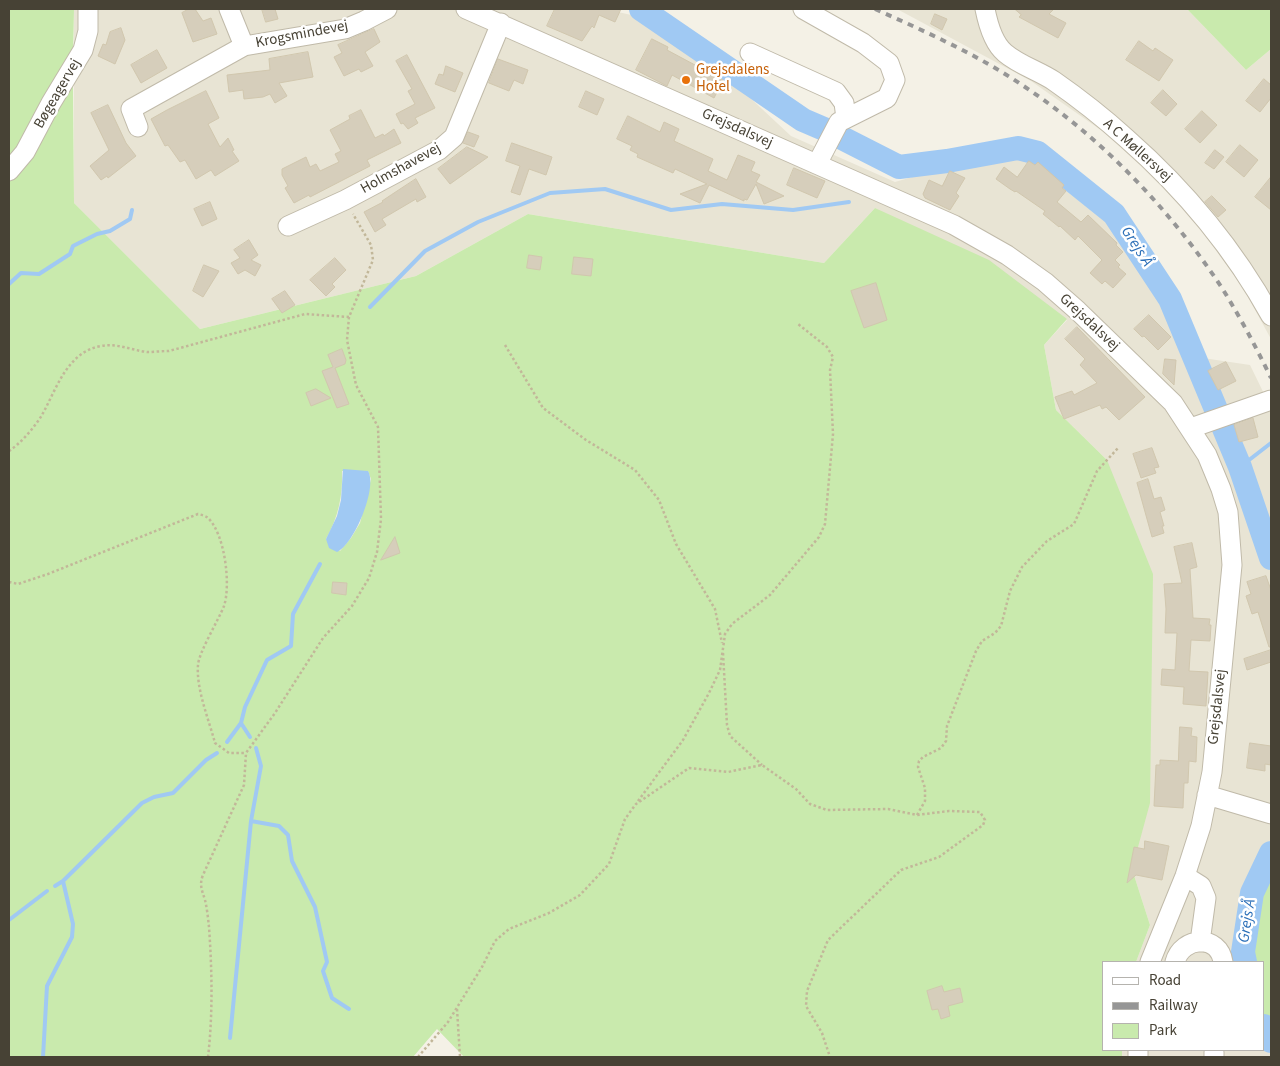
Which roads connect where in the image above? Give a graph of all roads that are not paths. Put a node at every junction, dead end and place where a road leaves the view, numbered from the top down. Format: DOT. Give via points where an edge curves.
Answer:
graph roads {
  1 [pos="88,9"];
  2 [pos="229,9"];
  3 [pos="387,9"];
  4 [pos="466,9"];
  5 [pos="804,9"];
  6 [pos="985,9"];
  7 [pos="501,23"];
  8 [pos="244,46"];
  9 [pos="750,53"];
  10 [pos="846,118"];
  11 [pos="138,127"];
  12 [pos="817,164"];
  13 [pos="9,171"];
  14 [pos="288,226"];
  15 [pos="1271,316"];
  16 [pos="1271,400"];
  17 [pos="1200,426"];
  18 [pos="1207,795"];
  19 [pos="1271,814"];
  20 [pos="1185,876"];
  21 [pos="1200,942"];
  22 [pos="1150,961"];
  23 [pos="1175,961"];
  24 [pos="1222,961"];
  1 -- 13 [label="street, Bøgeagervej" via="88,32 83,50 25,152"];
  2 -- 8 [label="street, Krogsmindevej"];
  3 -- 8 [label="street, Krogsmindevej" via="345,29"];
  4 -- 7 [label="street, Grejsdalsvej"];
  5 -- 10 [label="street" via="889,63 895,80 887,98"];
  6 -- 15 [label="street, A C Møllersvej" via="994,37 1005,53 1054,81 1126,138 1170,180 1215,230"];
  7 -- 12 [label="street, Grejsdalsvej"];
  7 -- 14 [label="street, Holmshavevej" via="454,137 440,150"];
  8 -- 11 [label="street, Krogsmindevej" via="131,109"];
  9 -- 10 [label="street" via="836,92 844,103"];
  10 -- 12 [label="street" via="839,122"];
  12 -- 17 [label="street, Grejsdalsvej" via="954,225 1007,256 1045,282 1078,311"];
  16 -- 17 [label="street"];
  17 -- 18 [label="street, Grejsdalsvej" via="1228,512 1232,565"];
  18 -- 19 [label="street"];
  18 -- 20 [label="street, Grejsdalsvej"];
  20 -- 21 [label="street" via="1201,886 1206,898"];
  20 -- 22 [label="street, Grejsdalsvej"];
  21 -- 23 [label="street" via="1182,948"];
  21 -- 24 [label="street" via="1210,944"];
}
